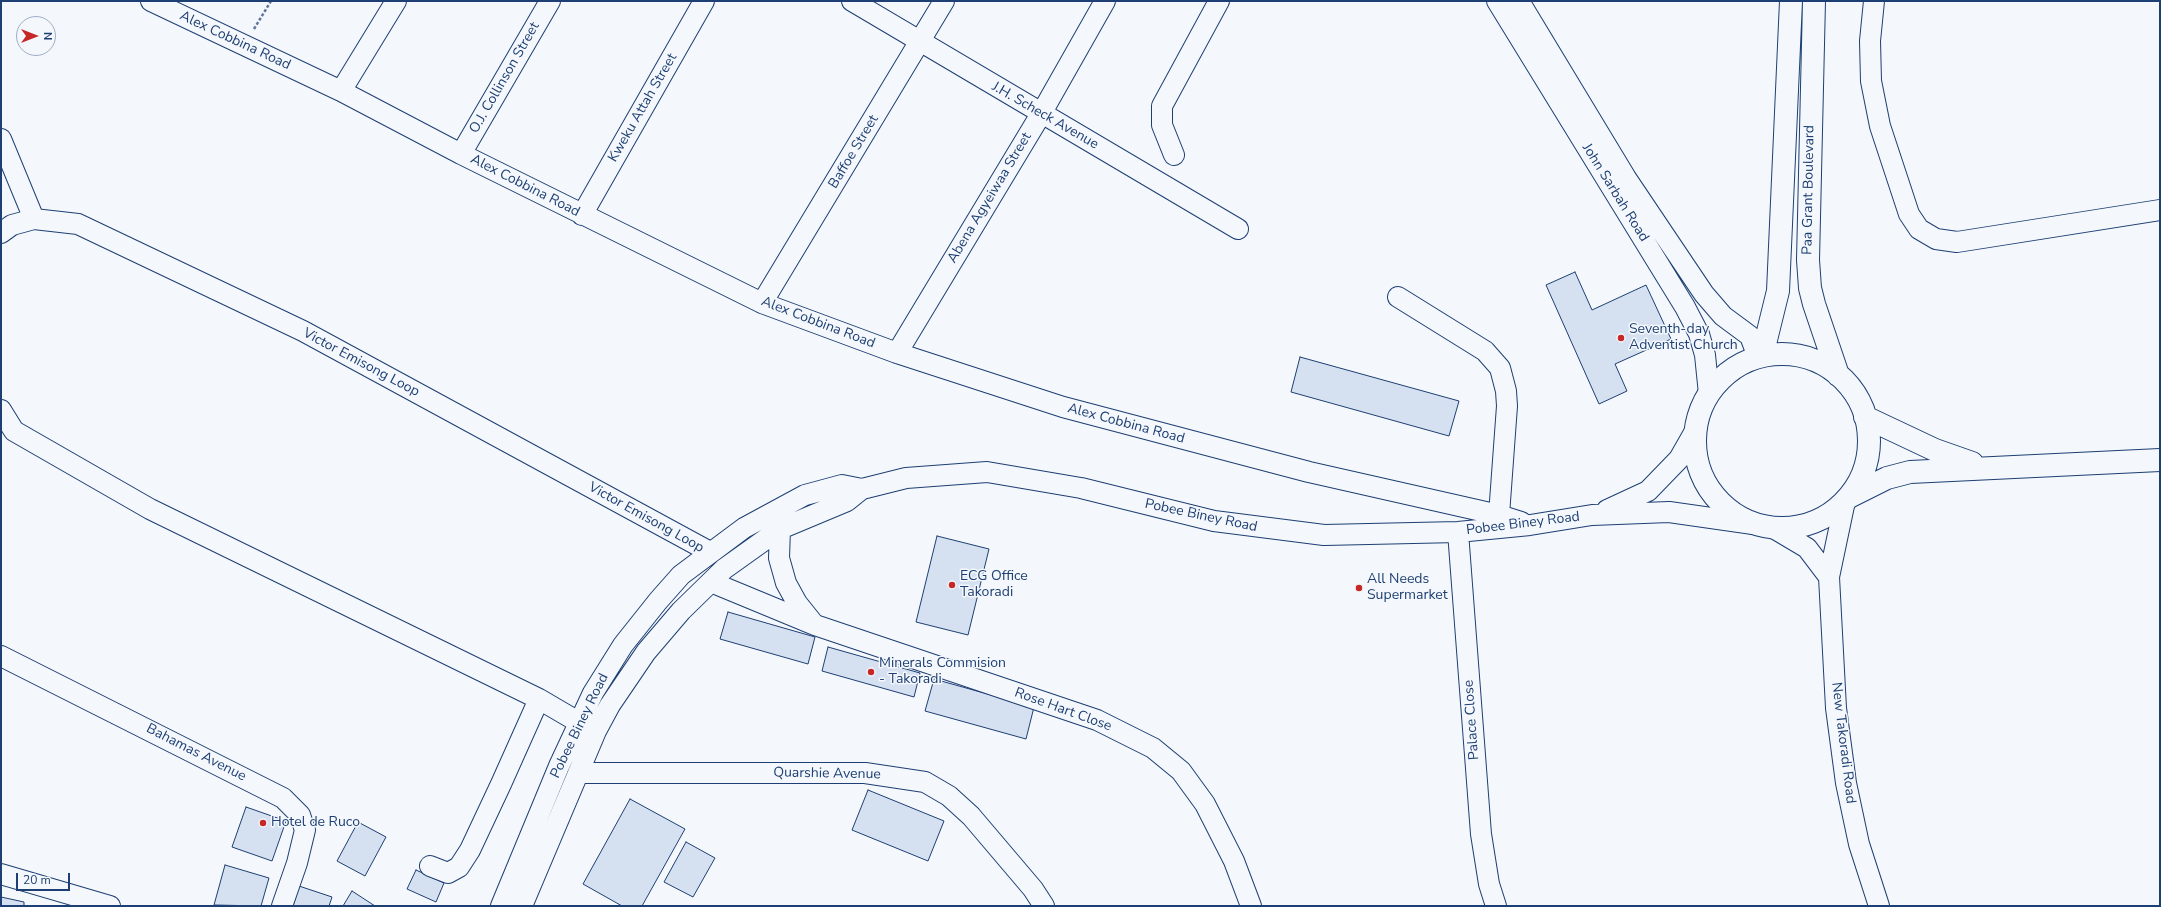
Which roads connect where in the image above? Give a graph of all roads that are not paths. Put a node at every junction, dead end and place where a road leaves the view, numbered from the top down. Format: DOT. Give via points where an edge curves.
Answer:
graph roads {
  1 [pos="153,1"];
  2 [pos="396,1"];
  3 [pos="550,1"];
  4 [pos="704,1"];
  5 [pos="852,1"];
  6 [pos="944,1"];
  7 [pos="1105,1"];
  8 [pos="1219,1"];
  9 [pos="1497,1"];
  10 [pos="1519,1"];
  11 [pos="1791,1"];
  12 [pos="1814,1"];
  13 [pos="1874,1"];
  14 [pos="920,42"];
  15 [pos="341,91"];
  16 [pos="1041,114"];
  17 [pos="1,139"];
  18 [pos="461,154"];
  19 [pos="1174,155"];
  20 [pos="2160,210"];
  21 [pos="582,215"];
  22 [pos="34,219"];
  23 [pos="1238,229"];
  24 [pos="1,233"];
  25 [pos="1398,297"];
  26 [pos="762,303"];
  27 [pos="897,353"];
  28 [pos="1760,357"];
  29 [pos="1838,375"];
  30 [pos="1709,394"];
  31 [pos="1,410"];
  32 [pos="1865,417"];
  33 [pos="1695,431"];
  34 [pos="2160,460"];
  35 [pos="1990,468"];
  36 [pos="862,489"];
  37 [pos="1847,499"];
  38 [pos="1499,515"];
  39 [pos="1592,516"];
  40 [pos="1753,524"];
  41 [pos="1530,525"];
  42 [pos="780,529"];
  43 [pos="1775,529"];
  44 [pos="1458,532"];
  45 [pos="710,552"];
  46 [pos="1829,577"];
  47 [pos="711,582"];
  48 [pos="815,625"];
  49 [pos="1,656"];
  50 [pos="539,699"];
  51 [pos="580,723"];
  52 [pos="578,772"];
  53 [pos="430,866"];
  54 [pos="1,874"];
  55 [pos="110,906"];
  56 [pos="282,906"];
  57 [pos="500,906"];
  58 [pos="522,906"];
  59 [pos="1044,906"];
  60 [pos="1251,906"];
  61 [pos="1496,906"];
  62 [pos="1879,906"];
  1 -- 15 [label="street, Alex Cobbina Road"];
  2 -- 15 [label="street"];
  3 -- 18 [label="street, O.J. Collinson Street"];
  4 -- 21 [label="street, Kweku Attah Street"];
  5 -- 14 [label="street, J.H. Scheck Avenue"];
  6 -- 14 [label="street, Baffoe Street"];
  7 -- 16 [label="street, Abena Agyeiwaa Street"];
  8 -- 19 [label="street" via="1162,106 1162,125"];
  9 -- 30 [label="street, John Sarbah Road" via="1685,307 1699,334 1705,355"];
  10 -- 28 [label="street, John Sarbah Road" via="1626,178 1704,294 1723,316 1750,336"];
  11 -- 28 [label="main road, Paa Grant Boulevard" via="1778,291"];
  12 -- 29 [label="main road, Paa Grant Boulevard" via="1808,260 1814,304"];
  13 -- 20 [label="street" via="1870,41 1871,81 1878,119 1909,214 1920,229 1936,239 1957,242"];
  14 -- 16 [label="street, J.H. Scheck Avenue"];
  14 -- 26 [label="street, Baffoe Street"];
  15 -- 18 [label="street, Alex Cobbina Road"];
  16 -- 23 [label="street, J.H. Scheck Avenue"];
  16 -- 27 [label="street, Abena Agyeiwaa Street"];
  17 -- 22 [label="street"];
  18 -- 21 [label="street, Alex Cobbina Road"];
  21 -- 26 [label="street, Alex Cobbina Road"];
  22 -- 24 [label="street, Victor Emisong Loop" via="12,225"];
  22 -- 45 [label="street, Victor Emisong Loop" via="78,224 303,331"];
  25 -- 38 [label="street" via="1485,351 1500,368 1507,406"];
  26 -- 27 [label="street, Alex Cobbina Road"];
  27 -- 38 [label="street, Alex Cobbina Road" via="1063,407 1169,436 1309,472"];
  28 -- 29 [label="main road" via="1782,354 1802,356 1821,363"];
  28 -- 30 [label="main road" via="1739,365 1722,378"];
  29 -- 32 [label="main road" via="1859,401"];
  30 -- 33 [label="main road" via="1700,412"];
  31 -- 50 [label="street" via="14,431 150,509"];
  32 -- 35 [label="main road" via="1955,458"];
  32 -- 37 [label="main road" via="1867,459 1860,479"];
  33 -- 39 [label="street" via="1679,460 1648,491"];
  33 -- 40 [label="main road" via="1695,450 1708,488 1735,516"];
  34 -- 35 [label="main road"];
  35 -- 37 [label="main road" via="1910,472 1887,478"];
  36 -- 42 [label="street, Pobee Biney Road" via="847,501"];
  36 -- 44 [label="street, Pobee Biney Road" via="906,478 987,472 1081,488 1214,522 1274,530 1324,535"];
  36 -- 45 [label="street, Pobee Biney Road" via="842,485 805,495 744,528"];
  37 -- 43 [label="main road" via="1831,514 1814,523 1795,528"];
  37 -- 46 [label="street, New Takoradi Road"];
  38 -- 41 [label="street, Alex Cobbina Road"];
  39 -- 40 [label="street" via="1670,512"];
  39 -- 41 [label="street, Pobee Biney Road"];
  40 -- 43 [label="main road"];
  41 -- 44 [label="street, Pobee Biney Road"];
  42 -- 47 [label="street, Pobee Biney Road" via="724,569"];
  42 -- 48 [label="street" via="779,558 786,583 797,603"];
  43 -- 46 [label="street" via="1807,548"];
  44 -- 61 [label="street, Palace Close" via="1481,834 1489,884"];
  45 -- 51 [label="street, Pobee Biney Road" via="682,575 623,645 593,693"];
  46 -- 62 [label="street, New Takoradi Road" via="1836,708 1846,783 1859,844"];
  47 -- 48 [label="street, Rose Hart Close"];
  47 -- 52 [label="street, Pobee Biney Road" via="681,611 646,652 610,705"];
  48 -- 60 [label="street, Rose Hart Close" via="1097,720 1153,748 1181,771 1206,804 1234,861"];
  49 -- 56 [label="street, Bahamas Avenue" via="283,798 300,815 305,830"];
  50 -- 51 [label="street"];
  50 -- 53 [label="street" via="470,850 459,867 448,873"];
  51 -- 57 [label="street, Pobee Biney Road" via="559,766"];
  52 -- 58 [label="street, Pobee Biney Road"];
  52 -- 59 [label="street, Quarshie Avenue" via="864,773 925,782 949,796 971,816 1033,889"];
  54 -- 55 [label="street"];
}
